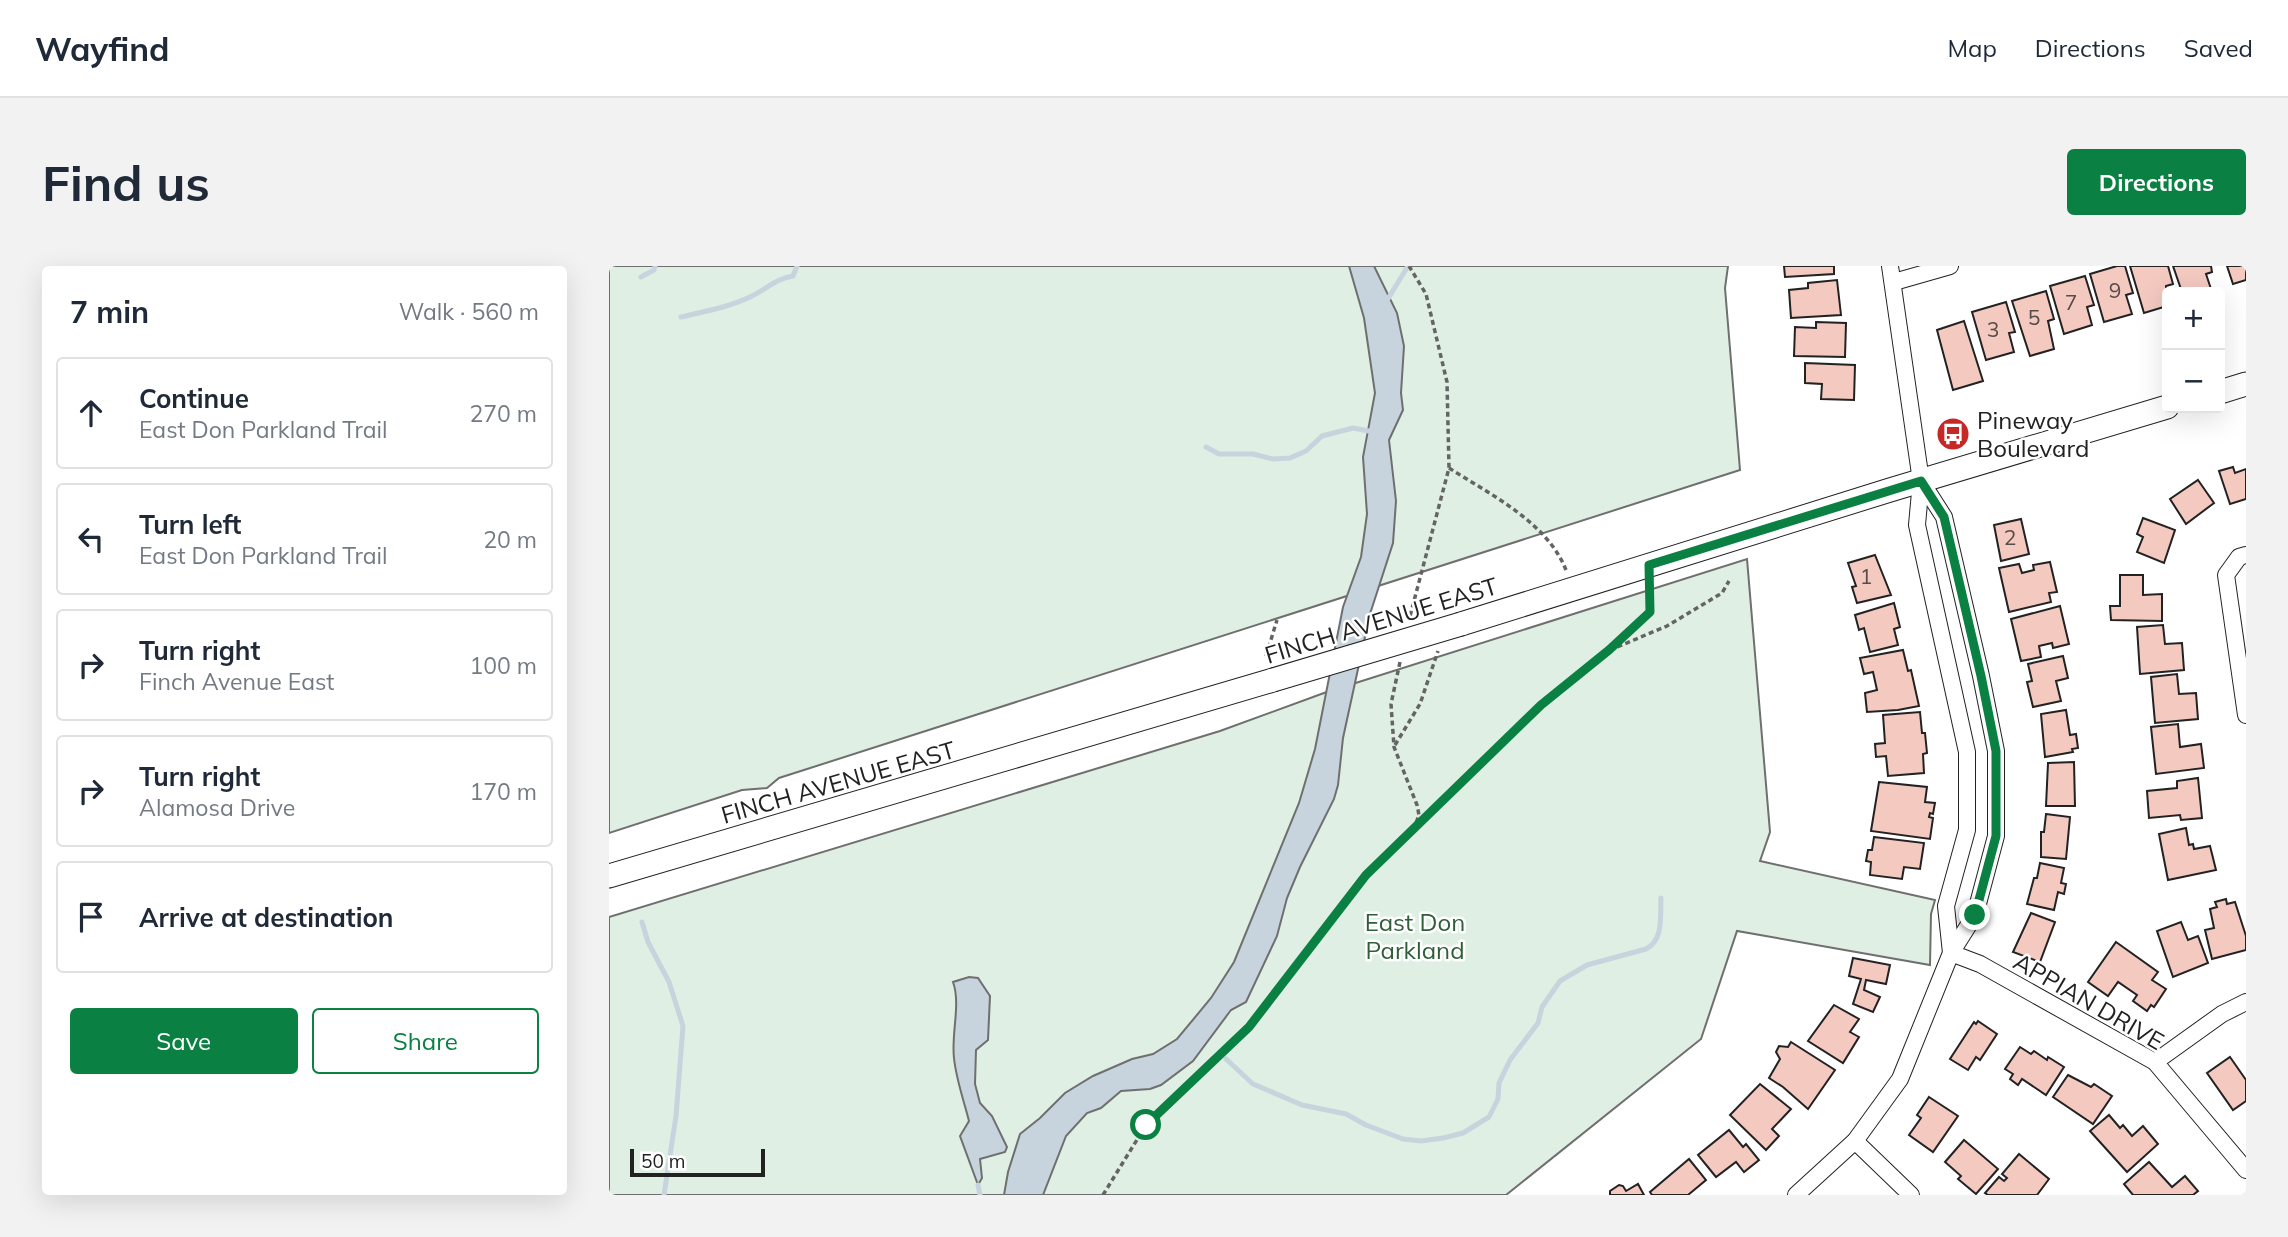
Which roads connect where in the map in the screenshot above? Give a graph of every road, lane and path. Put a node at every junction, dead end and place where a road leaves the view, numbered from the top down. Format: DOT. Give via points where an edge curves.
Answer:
graph roads {
  1 [pos="1409,266"];
  2 [pos="1950,266"];
  3 [pos="1892,274"];
  4 [pos="2246,384"];
  5 [pos="2225,390"];
  6 [pos="2162,409"];
  7 [pos="1449,468"];
  8 [pos="1921,481"];
  9 [pos="2246,555"];
  10 [pos="1649,565"];
  11 [pos="1729,581"];
  12 [pos="1573,588"];
  13 [pos="1413,603"];
  14 [pos="1276,620"];
  15 [pos="1438,650"];
  16 [pos="1609,650"];
  17 [pos="1266,656"];
  18 [pos="1391,704"];
  19 [pos="2246,715"];
  20 [pos="1394,747"];
  21 [pos="1416,825"];
  22 [pos="609,876"];
  23 [pos="1951,953"];
  24 [pos="2246,1002"];
  25 [pos="2155,1062"];
  26 [pos="1855,1141"];
  27 [pos="2246,1170"];
  28 [pos="1103,1195"];
  29 [pos="1796,1195"];
  30 [pos="1910,1195"];
  1 -- 7 [label="path" via="1426,294 1447,382"];
  2 -- 3 [label="street"];
  3 -- 8 [label="street"];
  4 -- 5 [label="main road"];
  6 -- 8 [label="main road, FINCH AVENUE EAST"];
  7 -- 12 [label="path" via="1515,511 1555,547"];
  7 -- 13 [label="path"];
  8 -- 10 [label="main road, FINCH AVENUE EAST"];
  8 -- 23 [label="street" via="1917,525 1967,752 1966,830 1946,906"];
  8 -- 23 [label="street" via="1944,517 1996,751 1996,836 1975,915"];
  9 -- 19 [label="street" via="2239,557 2226,575"];
  10 -- 12 [label="main road, FINCH AVENUE EAST"];
  10 -- 16 [label="path" via="1650,612"];
  11 -- 16 [label="path" via="1722,593 1667,626"];
  12 -- 22 [label="main road, FINCH AVENUE EAST, bridge"];
  14 -- 17 [label="path"];
  15 -- 20 [label="path" via="1420,704"];
  16 -- 21 [label="path" via="1541,705"];
  18 -- 20 [label="path"];
  20 -- 21 [label="path" via="1417,805"];
  21 -- 28 [label="path" via="1366,875 1249,1027 1146,1125"];
  23 -- 25 [label="street, APPIAN DRIVE" via="1980,964"];
  23 -- 26 [label="street" via="1900,1079"];
  24 -- 25 [label="street"];
  25 -- 27 [label="street, APPIAN DRIVE"];
  26 -- 29 [label="street"];
  26 -- 30 [label="street"];
}
